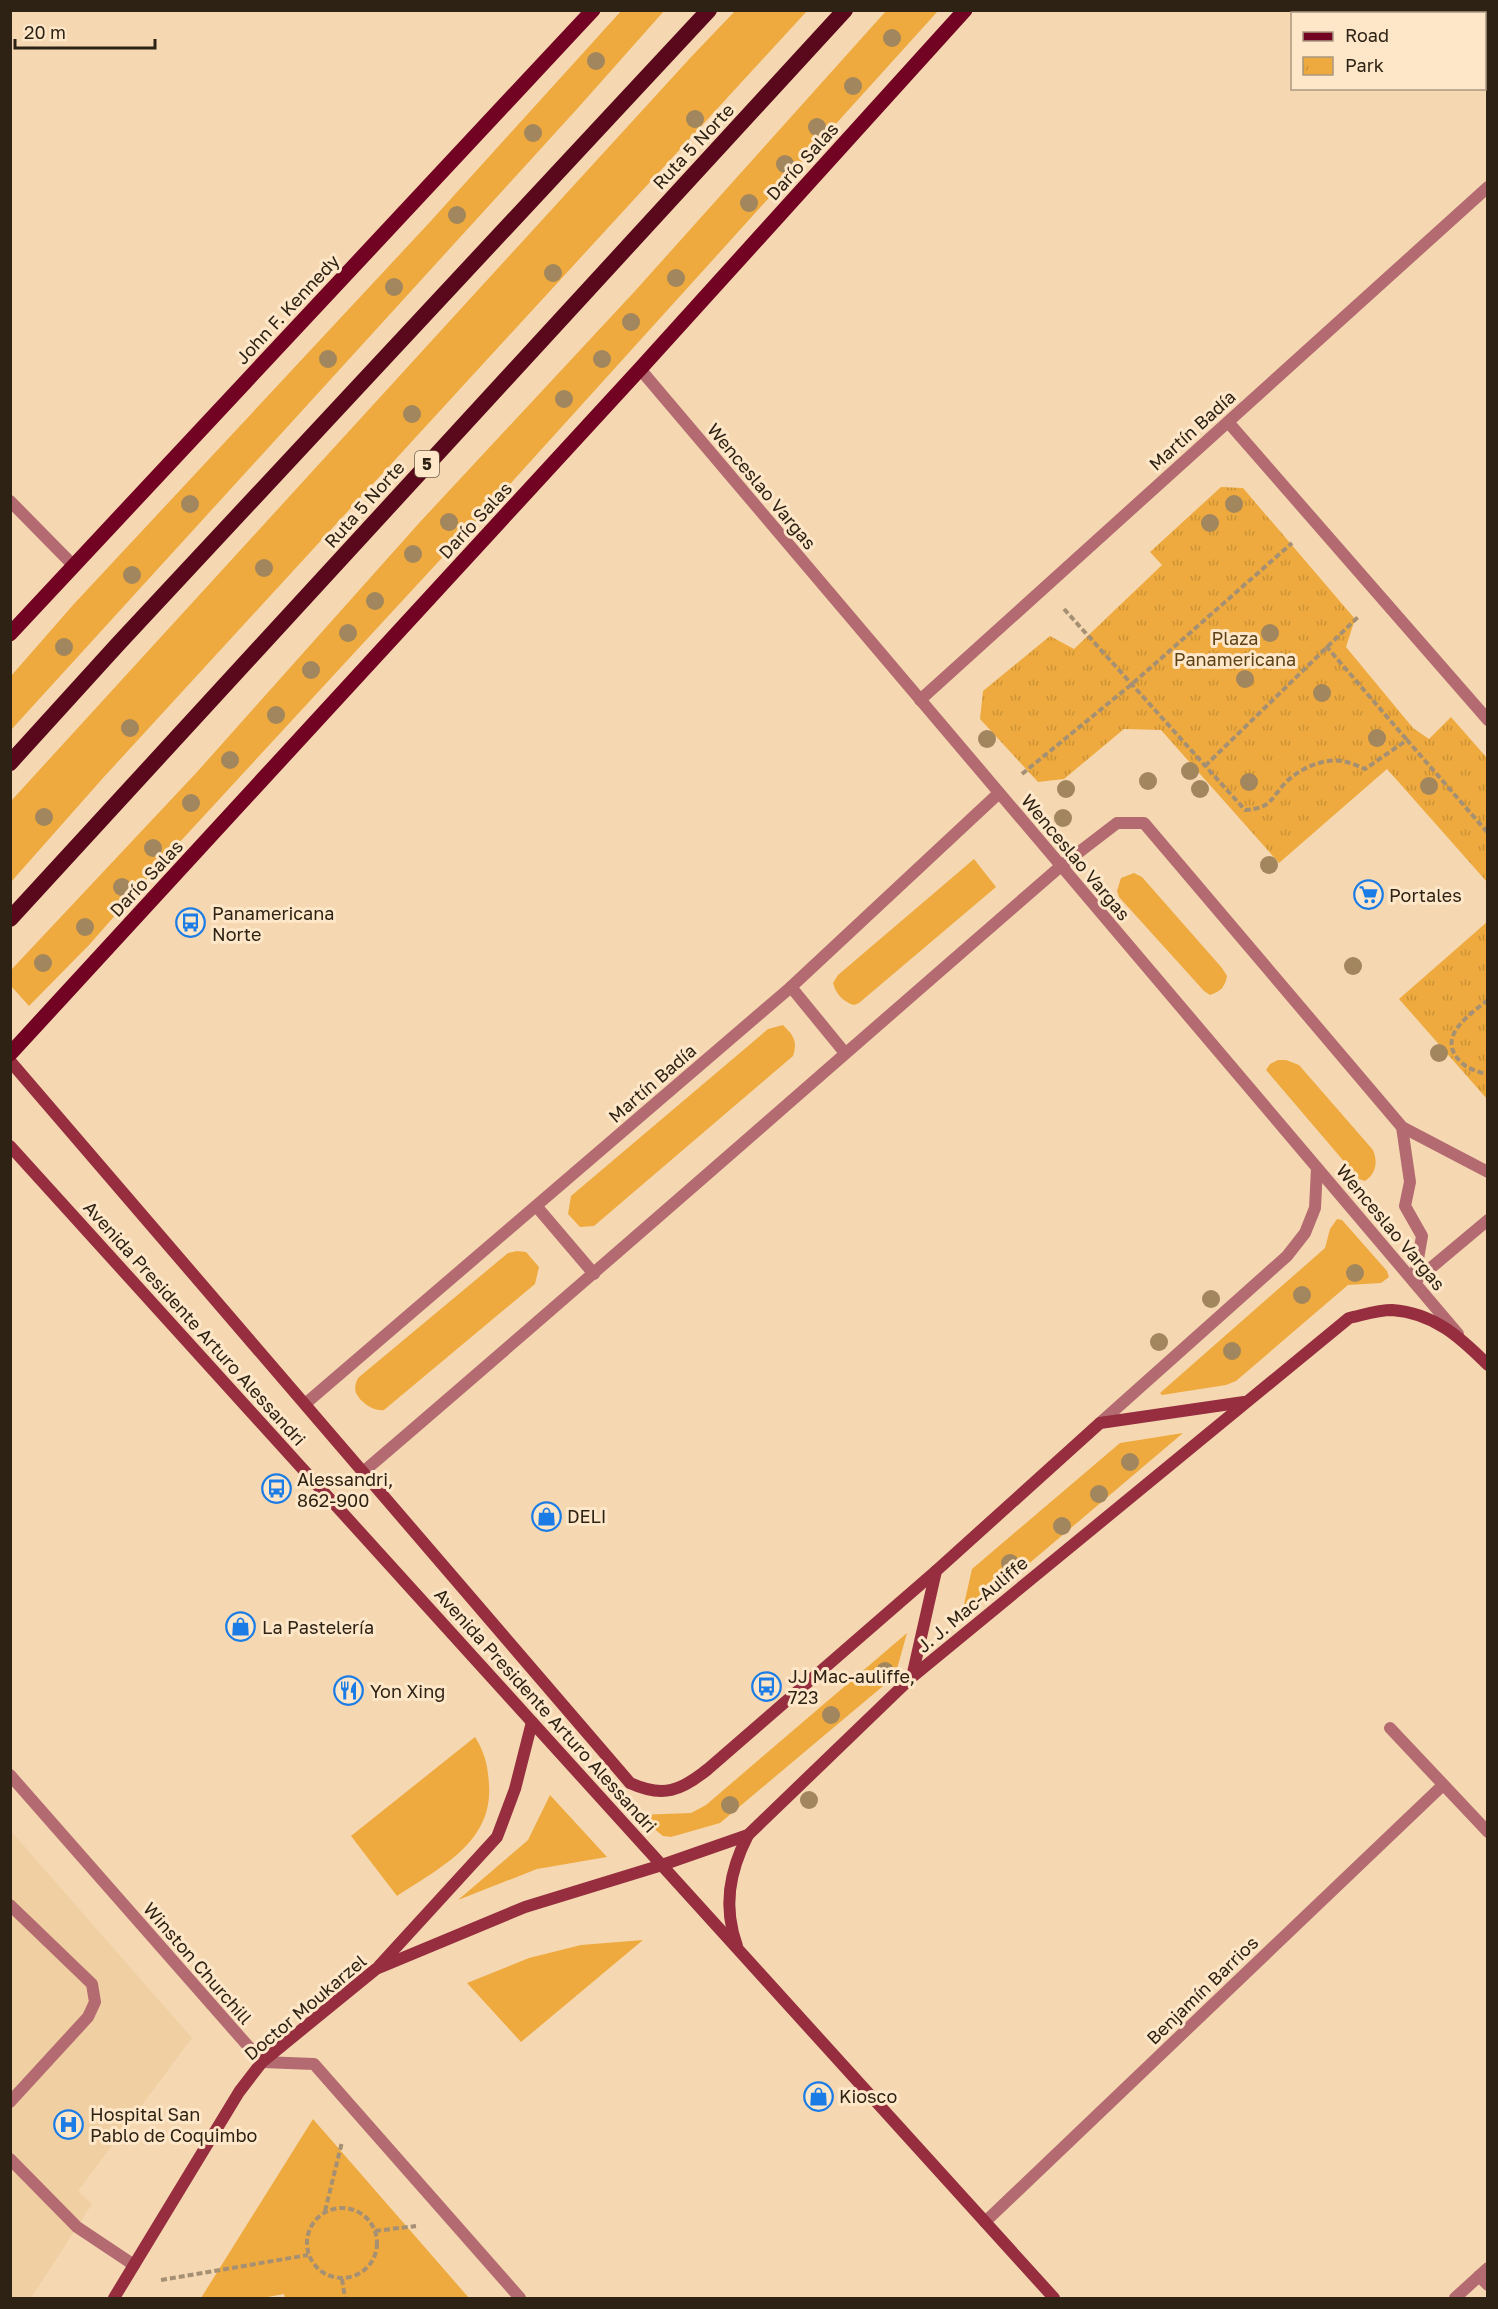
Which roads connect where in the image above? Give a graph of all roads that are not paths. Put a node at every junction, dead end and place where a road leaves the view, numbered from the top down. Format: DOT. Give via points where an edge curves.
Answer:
graph roads {
  1 [pos="593,10"];
  2 [pos="709,10"];
  3 [pos="845,10"];
  4 [pos="965,10"];
  5 [pos="1488,187"];
  6 [pos="640,369"];
  7 [pos="1228,422"];
  8 [pos="10,501"];
  9 [pos="74,566"];
  10 [pos="10,633"];
  11 [pos="920,700"];
  12 [pos="1488,720"];
  13 [pos="10,763"];
  14 [pos="999,793"];
  15 [pos="1061,866"];
  16 [pos="10,919"];
  17 [pos="791,987"];
  18 [pos="845,1053"];
  19 [pos="10,1054"];
  20 [pos="10,1061"];
  21 [pos="1402,1127"];
  22 [pos="10,1146"];
  23 [pos="1317,1168"];
  24 [pos="1488,1172"];
  25 [pos="537,1207"];
  26 [pos="1488,1220"];
  27 [pos="594,1274"];
  28 [pos="1414,1282"];
  29 [pos="1460,1337"];
  30 [pos="1488,1365"];
  31 [pos="1246,1401"];
  32 [pos="305,1404"];
  33 [pos="1100,1423"];
  34 [pos="363,1472"];
  35 [pos="936,1571"];
  36 [pos="912,1677"];
  37 [pos="532,1722"];
  38 [pos="1390,1728"];
  39 [pos="10,1775"];
  40 [pos="1443,1785"];
  41 [pos="1488,1832"];
  42 [pos="748,1835"];
  43 [pos="662,1865"];
  44 [pos="10,1905"];
  45 [pos="739,1951"];
  46 [pos="376,1969"];
  47 [pos="262,2062"];
  48 [pos="10,2102"];
  49 [pos="10,2159"];
  50 [pos="985,2222"];
  51 [pos="134,2265"];
  52 [pos="1485,2276"];
  53 [pos="114,2298"];
  54 [pos="520,2298"];
  55 [pos="1054,2298"];
  56 [pos="1455,2298"];
  1 -- 9 [label="main road, John F. Kennedy"];
  2 -- 13 [label="highway"];
  3 -- 16 [label="highway, Ruta 5 Norte / 5"];
  4 -- 6 [label="main road, Darío Salas"];
  5 -- 7 [label="street, Martín Badía"];
  6 -- 11 [label="street, Wenceslao Vargas"];
  6 -- 19 [label="main road, Darío Salas"];
  7 -- 11 [label="street, Martín Badía"];
  7 -- 12 [label="street"];
  8 -- 9 [label="street"];
  9 -- 10 [label="main road, John F. Kennedy"];
  11 -- 14 [label="street, Wenceslao Vargas"];
  14 -- 15 [label="street, Wenceslao Vargas"];
  14 -- 17 [label="street, Martín Badía"];
  15 -- 18 [label="street"];
  15 -- 21 [label="street" via="1118,823 1144,823"];
  15 -- 23 [label="street, Wenceslao Vargas"];
  17 -- 18 [label="street"];
  17 -- 25 [label="street, Martín Badía"];
  18 -- 27 [label="street"];
  20 -- 32 [label="main road, Avenida Presidente Arturo Alessandri"];
  21 -- 24 [label="street"];
  21 -- 28 [label="street" via="1410,1182 1405,1206 1422,1236"];
  22 -- 37 [label="main road, Avenida Presidente Arturo Alessandri"];
  23 -- 28 [label="street, Wenceslao Vargas"];
  23 -- 33 [label="street" via="1315,1208 1305,1233 1287,1256"];
  25 -- 27 [label="street"];
  25 -- 32 [label="street, Martín Badía"];
  26 -- 28 [label="street"];
  27 -- 34 [label="street"];
  28 -- 29 [label="street, Wenceslao Vargas"];
  29 -- 30 [label="main road, Wenceslao Vargas"];
  29 -- 31 [label="main road, J. J. Mac-Auliffe" via="1422,1315 1390,1310 1350,1318"];
  31 -- 33 [label="main road"];
  31 -- 36 [label="main road, J. J. Mac-Auliffe"];
  32 -- 34 [label="main road, Avenida Presidente Arturo Alessandri"];
  33 -- 35 [label="main road"];
  34 -- 35 [label="main road, Avenida Presidente Arturo Alessandri" via="630,1783 648,1791 688,1785"];
  35 -- 36 [label="main road"];
  36 -- 42 [label="main road, J. J. Mac-Auliffe"];
  37 -- 43 [label="main road, Avenida Presidente Arturo Alessandri"];
  37 -- 46 [label="main road" via="515,1789 497,1837"];
  38 -- 40 [label="street"];
  39 -- 47 [label="street, Winston Churchill"];
  40 -- 41 [label="street"];
  40 -- 50 [label="street, Benjamín Barrios"];
  42 -- 43 [label="main road, J. J. Mac-Auliffe"];
  42 -- 45 [label="main road" via="736,1858 730,1883 731,1930"];
  43 -- 45 [label="main road, Avenida Presidente Arturo Alessandri"];
  43 -- 46 [label="main road, Doctor Moukarzel" via="525,1907"];
  44 -- 48 [label="street" via="92,1984 95,2002 88,2017"];
  45 -- 50 [label="main road, Avenida Presidente Arturo Alessandri"];
  46 -- 47 [label="main road, Doctor Moukarzel"];
  47 -- 51 [label="main road, Doctor Moukarzel" via="239,2092"];
  47 -- 54 [label="street" via="314,2064"];
  49 -- 51 [label="street" via="77,2227"];
  50 -- 55 [label="main road, Avenida Presidente Arturo Alessandri"];
  51 -- 53 [label="main road, Doctor Moukarzel"];
  52 -- 56 [label="street"];
}
